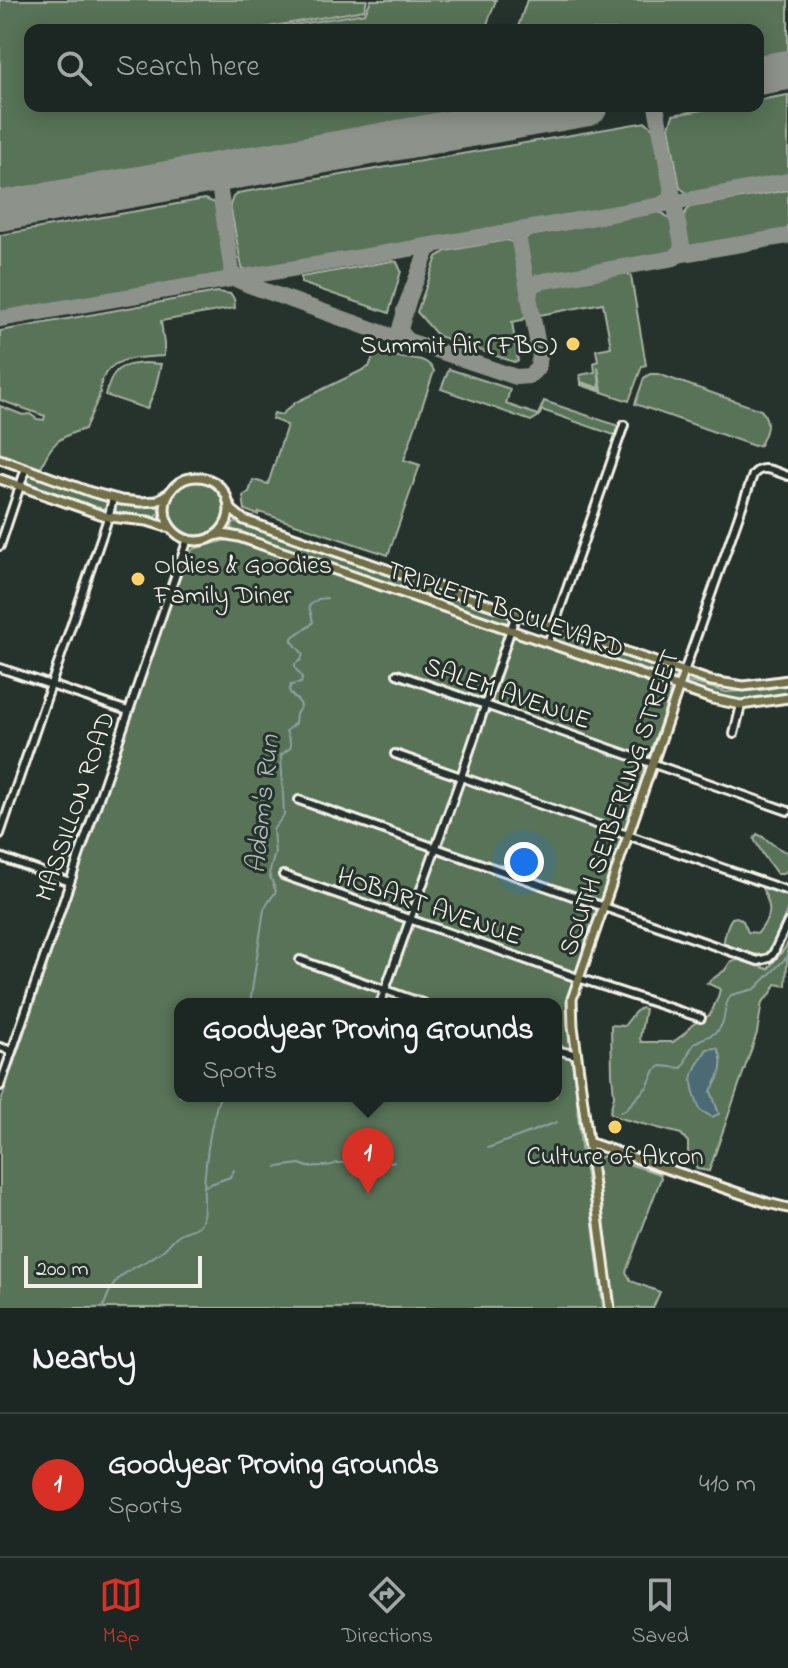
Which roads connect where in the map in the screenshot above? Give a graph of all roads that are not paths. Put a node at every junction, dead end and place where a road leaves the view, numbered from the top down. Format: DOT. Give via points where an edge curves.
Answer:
graph roads {
  1 [pos="624,425"];
  2 [pos="0,459"];
  3 [pos="26,468"];
  4 [pos="788,476"];
  5 [pos="0,479"];
  6 [pos="20,486"];
  7 [pos="169,493"];
  8 [pos="113,498"];
  9 [pos="228,502"];
  10 [pos="108,517"];
  11 [pos="172,528"];
  12 [pos="214,536"];
  13 [pos="188,539"];
  14 [pos="0,546"];
  15 [pos="516,614"];
  16 [pos="554,627"];
  17 [pos="511,630"];
  18 [pos="548,643"];
  19 [pos="0,668"];
  20 [pos="684,672"];
  21 [pos="397,674"];
  22 [pos="788,680"];
  23 [pos="50,685"];
  24 [pos="678,688"];
  25 [pos="788,698"];
  26 [pos="486,705"];
  27 [pos="741,705"];
  28 [pos="128,711"];
  29 [pos="734,734"];
  30 [pos="395,754"];
  31 [pos="652,763"];
  32 [pos="461,777"];
  33 [pos="299,800"];
  34 [pos="788,811"];
  35 [pos="0,834"];
  36 [pos="628,835"];
  37 [pos="436,848"];
  38 [pos="0,857"];
  39 [pos="283,875"];
  40 [pos="70,882"];
  41 [pos="788,891"];
  42 [pos="603,906"];
  43 [pos="411,919"];
  44 [pos="788,922"];
  45 [pos="300,960"];
  46 [pos="578,978"];
  47 [pos="385,990"];
  48 [pos="382,998"];
  49 [pos="408,998"];
  50 [pos="701,1018"];
  51 [pos="0,1047"];
  52 [pos="12,1051"];
  53 [pos="562,1051"];
  54 [pos="577,1055"];
  55 [pos="0,1086"];
  56 [pos="588,1142"];
  57 [pos="788,1208"];
  58 [pos="610,1308"];
  1 -- 16 [label="street"];
  2 -- 3 [label="main road"];
  3 -- 6 [label="street"];
  3 -- 8 [label="main road"];
  4 -- 20 [label="street, SOUTH SEIBERLING STREET" via="765,468 751,477"];
  5 -- 6 [label="main road"];
  6 -- 10 [label="main road"];
  6 -- 14 [label="street"];
  7 -- 8 [label="main road" via="156,501"];
  7 -- 9 [label="main road" via="184,479 203,477 219,486"];
  7 -- 11 [label="main road" via="165,514"];
  8 -- 10 [label="street"];
  9 -- 12 [label="main road" via="226,521"];
  9 -- 15 [label="main road, TRIPLETT BOULEVARD" via="244,520"];
  10 -- 11 [label="main road"];
  10 -- 23 [label="street"];
  11 -- 13 [label="main road"];
  12 -- 13 [label="main road"];
  12 -- 17 [label="main road, TRIPLETT BOULEVARD" via="239,537"];
  13 -- 28 [label="street, MASSILLON ROAD"];
  15 -- 16 [label="main road, TRIPLETT BOULEVARD"];
  15 -- 17 [label="street"];
  16 -- 18 [label="street"];
  16 -- 20 [label="main road, TRIPLETT BOULEVARD"];
  17 -- 18 [label="main road, TRIPLETT BOULEVARD"];
  17 -- 26 [label="street"];
  18 -- 24 [label="main road, TRIPLETT BOULEVARD"];
  19 -- 23 [label="street"];
  20 -- 22 [label="main road, TRIPLETT BOULEVARD" via="734,685"];
  20 -- 24 [label="main road, SOUTH SEIBERLING STREET"];
  21 -- 26 [label="street, SALEM AVENUE"];
  23 -- 28 [label="street"];
  23 -- 35 [label="street"];
  24 -- 27 [label="main road, TRIPLETT BOULEVARD"];
  24 -- 31 [label="main road, SOUTH SEIBERLING STREET"];
  25 -- 27 [label="main road, TRIPLETT BOULEVARD"];
  26 -- 31 [label="street, SALEM AVENUE"];
  26 -- 32 [label="street"];
  27 -- 29 [label="street"];
  28 -- 40 [label="street, MASSILLON ROAD"];
  30 -- 32 [label="street"];
  31 -- 34 [label="street, SALEM AVENUE"];
  31 -- 36 [label="main road, SOUTH SEIBERLING STREET"];
  32 -- 36 [label="street"];
  32 -- 37 [label="street"];
  33 -- 37 [label="street"];
  36 -- 41 [label="street"];
  36 -- 42 [label="main road, SOUTH SEIBERLING STREET"];
  37 -- 42 [label="street"];
  37 -- 43 [label="street"];
  38 -- 40 [label="street"];
  39 -- 43 [label="street, HOBART AVENUE"];
  40 -- 52 [label="street, MASSILLON ROAD"];
  42 -- 44 [label="street" via="760,961 773,954"];
  42 -- 46 [label="main road, SOUTH SEIBERLING STREET"];
  43 -- 46 [label="street, HOBART AVENUE"];
  43 -- 47 [label="street"];
  45 -- 47 [label="street"];
  46 -- 50 [label="street, HOBART AVENUE"];
  46 -- 54 [label="main road, SOUTH SEIBERLING STREET" via="571,1006"];
  47 -- 48 [label="street"];
  47 -- 49 [label="street"];
  51 -- 52 [label="street"];
  52 -- 55 [label="street, MASSILLON ROAD"];
  53 -- 54 [label="street"];
  54 -- 56 [label="main road, SOUTH SEIBERLING STREET"];
  56 -- 57 [label="main road"];
  56 -- 58 [label="main road, SOUTH SEIBERLING STREET"];
}
